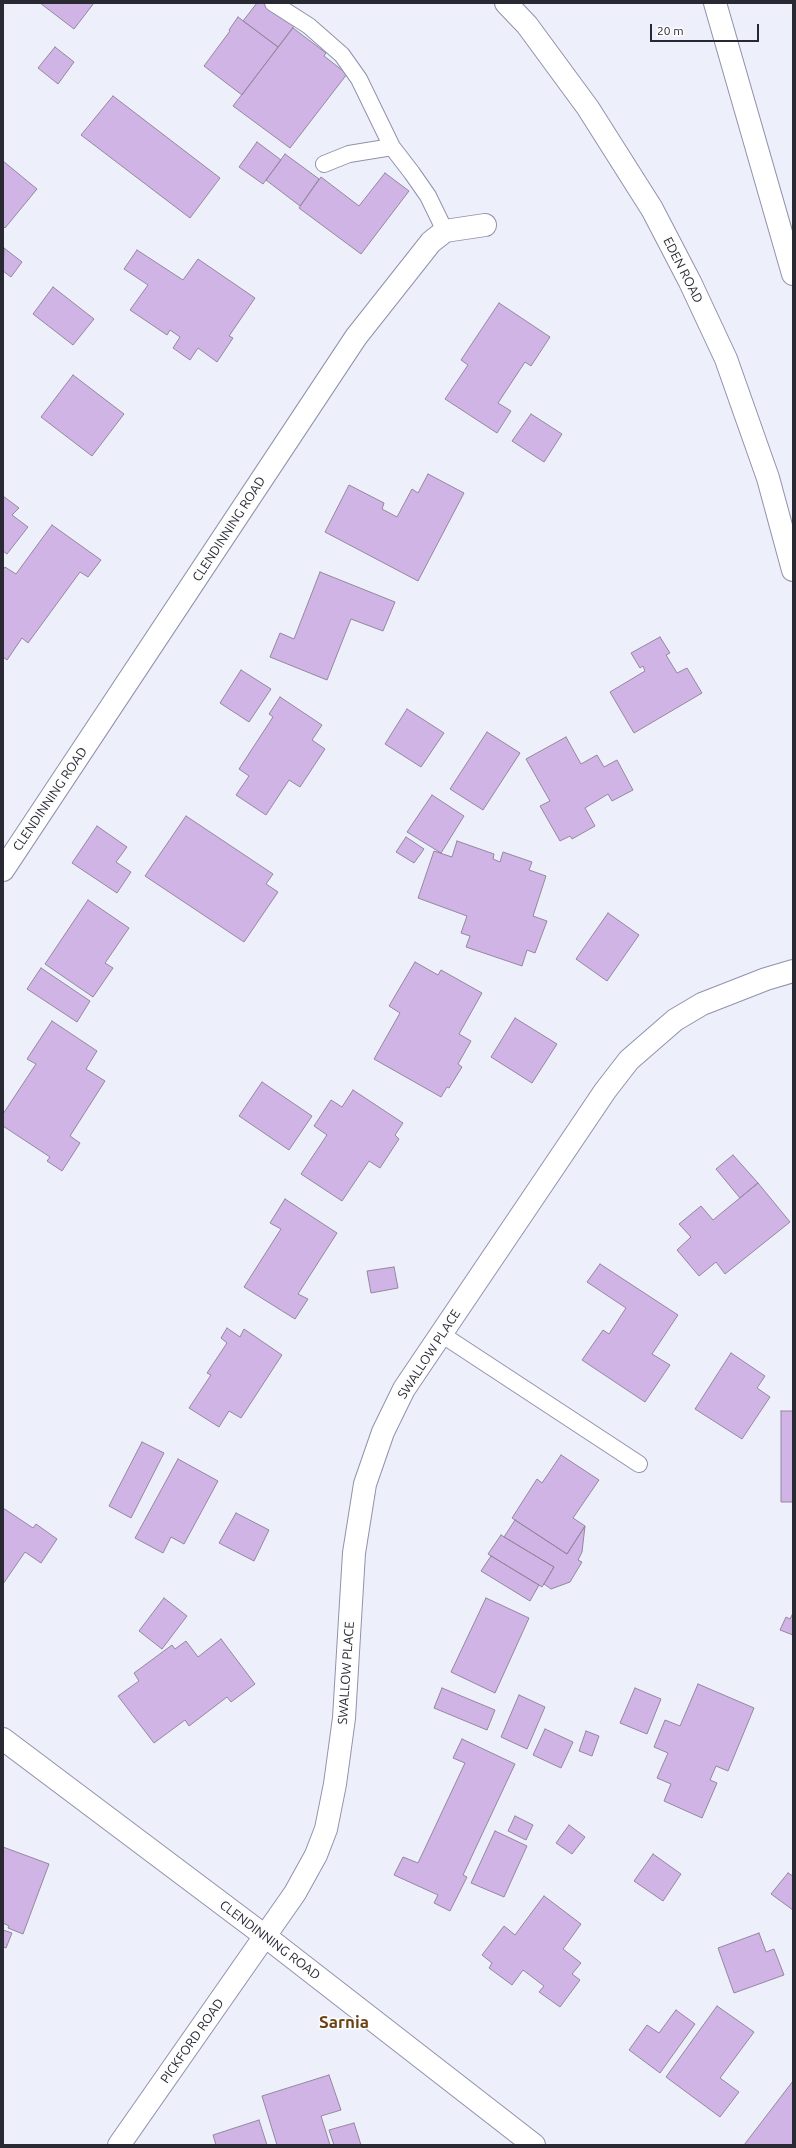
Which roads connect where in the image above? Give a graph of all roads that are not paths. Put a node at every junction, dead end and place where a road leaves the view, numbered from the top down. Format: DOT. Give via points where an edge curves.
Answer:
graph roads {
  1 [pos="273,3"];
  2 [pos="506,3"];
  3 [pos="715,3"];
  4 [pos="392,147"];
  5 [pos="324,164"];
  6 [pos="485,224"];
  7 [pos="445,231"];
  8 [pos="793,274"];
  9 [pos="793,570"];
  10 [pos="3,870"];
  11 [pos="793,971"];
  12 [pos="441,1334"];
  13 [pos="639,1464"];
  14 [pos="3,1739"];
  15 [pos="265,1936"];
  16 [pos="119,2145"];
  17 [pos="534,2145"];
  1 -- 4 [label="lane" via="309,26 342,55 359,79"];
  2 -- 9 [label="main road, EDEN ROAD" via="527,25 588,108 652,209 690,282 726,359 768,478"];
  3 -- 8 [label="main road"];
  4 -- 5 [label="lane" via="349,154"];
  4 -- 7 [label="lane" via="428,196"];
  6 -- 7 [label="main road, CLENDINNING ROAD"];
  7 -- 10 [label="main road, CLENDINNING ROAD" via="431,242 356,336"];
  11 -- 12 [label="main road, SWALLOW PLACE" via="702,1004 675,1020 629,1060 605,1091"];
  12 -- 13 [label="lane"];
  12 -- 15 [label="main road, SWALLOW PLACE" via="404,1389 383,1432 365,1484 354,1553 344,1718 326,1828 316,1855 295,1893"];
  14 -- 15 [label="main road, CLENDINNING ROAD"];
  15 -- 16 [label="main road, PICKFORD ROAD"];
  15 -- 17 [label="main road, CLENDINNING ROAD"];
}
